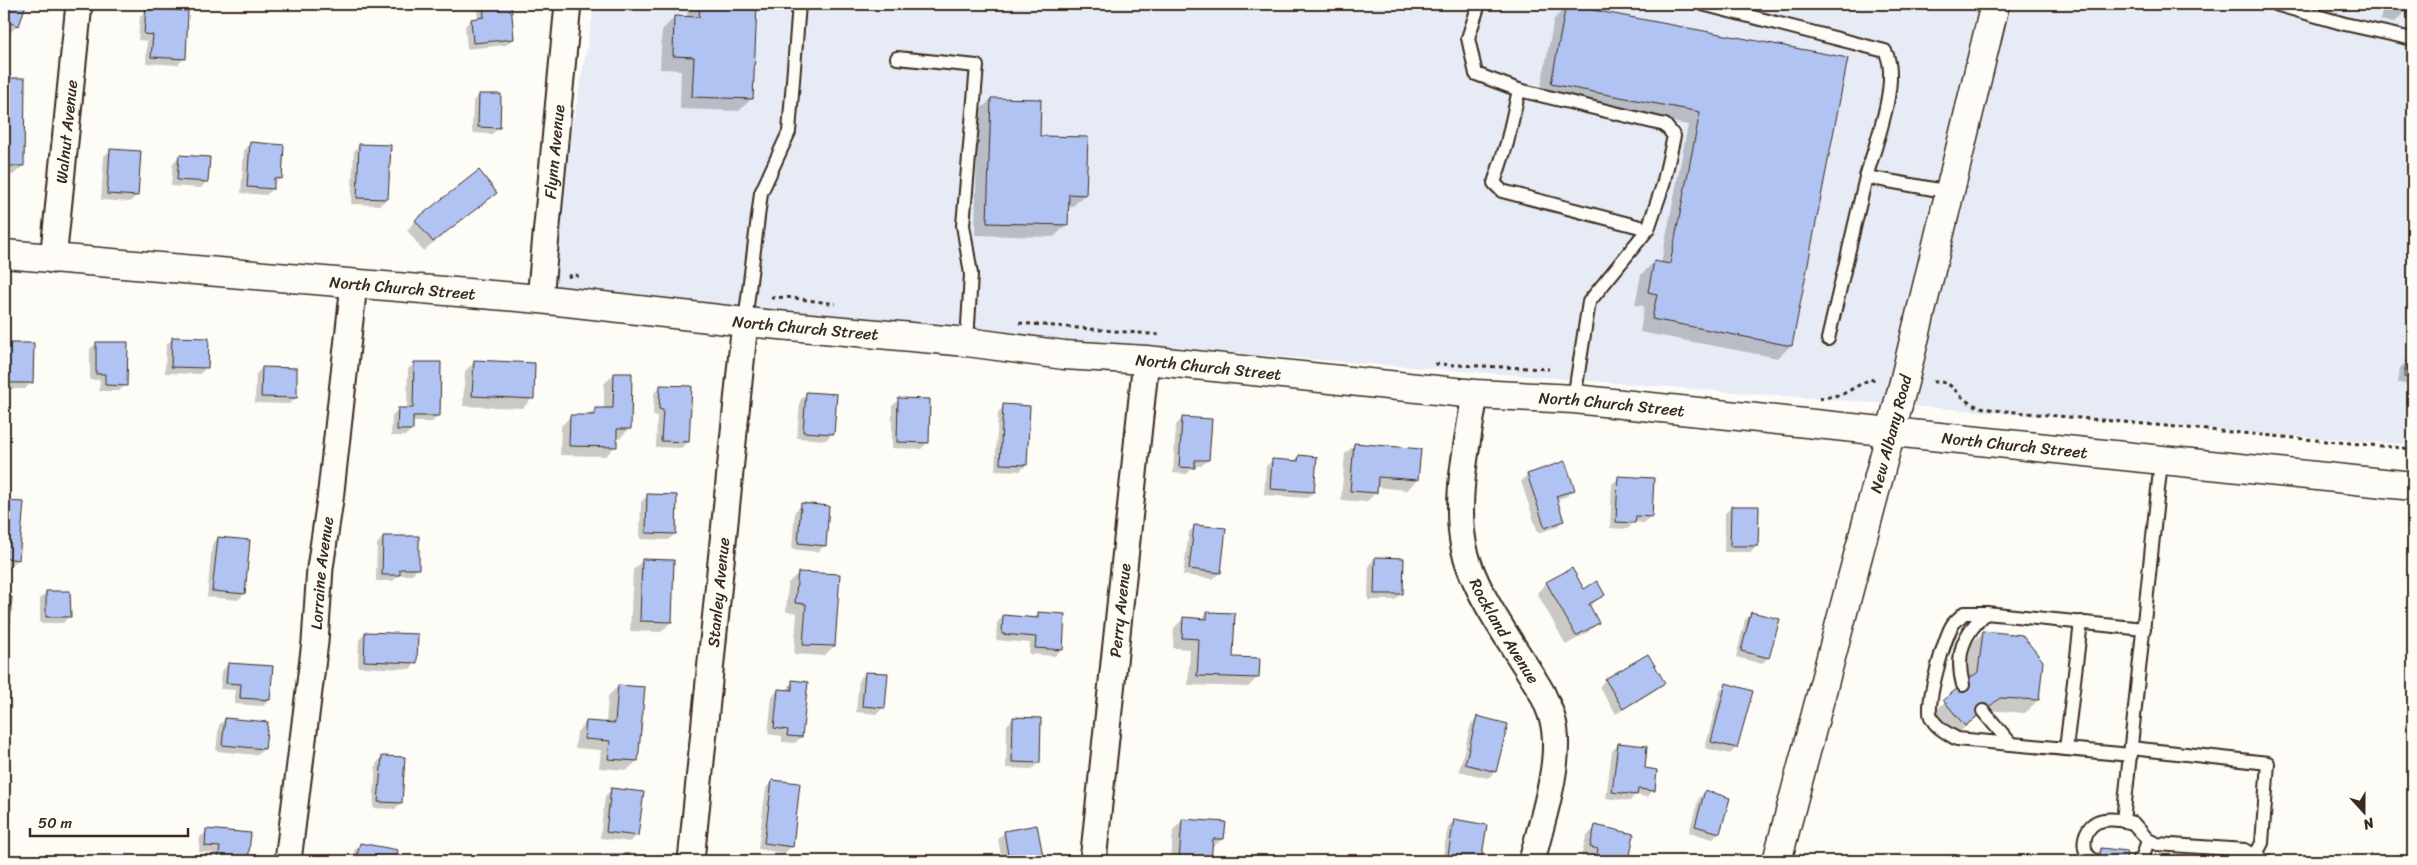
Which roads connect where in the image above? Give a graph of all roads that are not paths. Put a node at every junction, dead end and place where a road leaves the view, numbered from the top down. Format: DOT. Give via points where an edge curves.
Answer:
graph roads {
  1 [pos="79,4"];
  2 [pos="568,4"];
  3 [pos="799,4"];
  4 [pos="1479,4"];
  5 [pos="1702,4"];
  6 [pos="1995,4"];
  7 [pos="2275,4"];
  8 [pos="2413,38"];
  9 [pos="897,58"];
  10 [pos="1518,90"];
  11 [pos="1866,178"];
  12 [pos="1950,192"];
  13 [pos="1648,229"];
  14 [pos="4,254"];
  15 [pos="52,260"];
  16 [pos="354,284"];
  17 [pos="540,299"];
  18 [pos="745,322"];
  19 [pos="1828,338"];
  20 [pos="967,342"];
  21 [pos="1146,360"];
  22 [pos="1475,394"];
  23 [pos="1574,399"];
  24 [pos="1891,432"];
  25 [pos="2161,461"];
  26 [pos="2413,486"];
  27 [pos="1986,613"];
  28 [pos="2081,622"];
  29 [pos="2144,629"];
  30 [pos="1963,685"];
  31 [pos="1983,711"];
  32 [pos="2011,744"];
  33 [pos="2066,749"];
  34 [pos="2131,752"];
  35 [pos="2123,821"];
  36 [pos="2148,840"];
  37 [pos="2260,858"];
  38 [pos="288,861"];
  39 [pos="691,861"];
  40 [pos="1093,861"];
  41 [pos="1532,861"];
  42 [pos="1777,861"];
  43 [pos="2096,861"];
  44 [pos="2138,861"];
  1 -- 15 [label="street, Walnut Avenue"];
  2 -- 17 [label="street, Flynn Avenue"];
  3 -- 18 [label="lane" via="789,132 761,193"];
  4 -- 10 [label="lane" via="1468,38 1476,74"];
  5 -- 11 [label="lane" via="1885,51 1890,60 1890,91"];
  6 -- 12 [label="main road, New Albany Road"];
  7 -- 8 [label="lane" via="2345,24"];
  9 -- 20 [label="lane" via="977,66 963,225 971,274"];
  10 -- 13 [label="lane" via="1507,143 1494,183 1502,191"];
  10 -- 13 [label="lane" via="1665,125 1674,136 1663,185"];
  11 -- 12 [label="lane"];
  11 -- 19 [label="lane"];
  12 -- 24 [label="main road, New Albany Road"];
  13 -- 23 [label="lane" via="1589,302"];
  14 -- 15 [label="main road, North Church Street"];
  15 -- 16 [label="main road, North Church Street"];
  16 -- 17 [label="main road, North Church Street"];
  16 -- 38 [label="street, Lorraine Avenue"];
  17 -- 18 [label="main road, North Church Street"];
  18 -- 20 [label="main road, North Church Street"];
  18 -- 39 [label="street, Stanley Avenue"];
  20 -- 21 [label="main road, North Church Street" via="1064,355"];
  21 -- 22 [label="main road, North Church Street"];
  21 -- 40 [label="street, Perry Avenue"];
  22 -- 23 [label="main road, North Church Street"];
  22 -- 41 [label="street, Rockland Avenue" via="1463,479 1460,523 1463,543 1478,585 1542,693 1551,712 1555,734 1550,786"];
  23 -- 24 [label="main road, North Church Street"];
  24 -- 25 [label="main road, North Church Street"];
  24 -- 42 [label="main road, New Albany Road"];
  25 -- 26 [label="main road, North Church Street"];
  25 -- 29 [label="lane"];
  27 -- 28 [label="lane"];
  27 -- 30 [label="lane" via="1970,628 1960,654 1959,672"];
  27 -- 32 [label="lane" via="1964,614 1953,625 1944,647 1930,716 1940,729 1957,739"];
  28 -- 29 [label="lane"];
  28 -- 33 [label="lane"];
  29 -- 34 [label="lane"];
  31 -- 32 [label="lane"];
  32 -- 33 [label="lane"];
  33 -- 34 [label="lane"];
  34 -- 35 [label="lane"];
  34 -- 37 [label="lane" via="2268,762"];
  35 -- 36 [label="lane" via="2133,823"];
  35 -- 43 [label="lane" via="2096,822 2088,831 2084,842 2086,853"];
  36 -- 37 [label="lane" via="2157,844 2245,850"];
  36 -- 44 [label="lane"];
}
